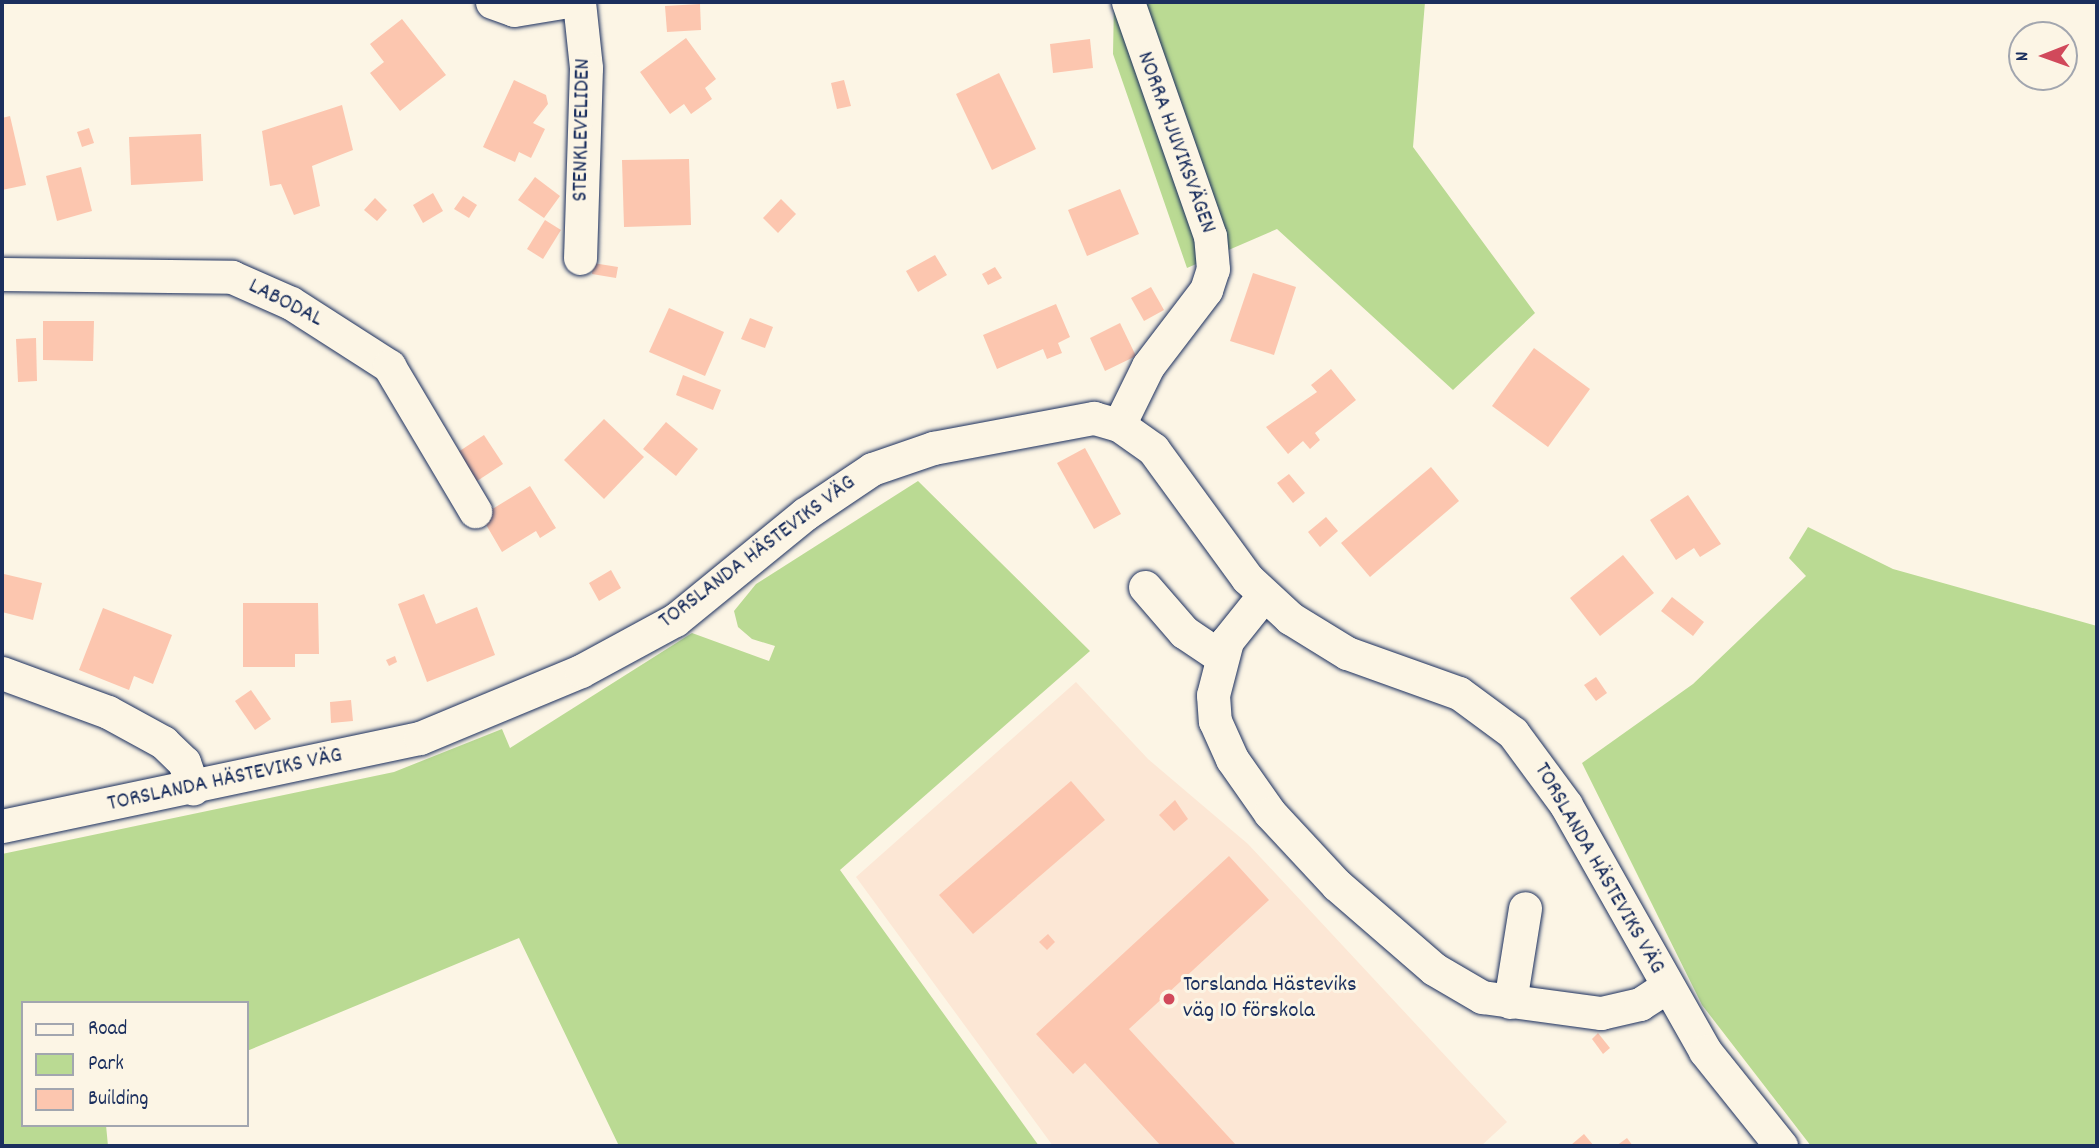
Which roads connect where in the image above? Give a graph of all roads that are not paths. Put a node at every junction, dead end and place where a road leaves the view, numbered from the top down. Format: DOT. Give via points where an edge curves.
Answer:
graph roads {
  1 [pos="492,2"];
  2 [pos="562,2"];
  3 [pos="579,2"];
  4 [pos="1128,2"];
  5 [pos="580,258"];
  6 [pos="2,274"];
  7 [pos="1119,425"];
  8 [pos="475,511"];
  9 [pos="1145,587"];
  10 [pos="1263,596"];
  11 [pos="1221,657"];
  12 [pos="2,673"];
  13 [pos="193,788"];
  14 [pos="2,826"];
  15 [pos="1525,908"];
  16 [pos="1666,987"];
  17 [pos="1510,1002"];
  18 [pos="1781,1146"];
  1 -- 2 [label="street" via="514,10"];
  3 -- 5 [label="street, STENKLEVELIDEN" via="586,68"];
  4 -- 7 [label="street, NORRA HJUVIKSVÄGEN" via="1210,236 1213,269 1206,290 1148,366"];
  6 -- 8 [label="street, LABODAL" via="232,278 291,303 389,366"];
  7 -- 10 [label="street, TORSLANDA HÄSTEVIKS VÄG" via="1153,449"];
  7 -- 13 [label="street, TORSLANDA HÄSTEVIKS VÄG" via="1077,419 900,457 839,488 675,620 581,671 420,738"];
  9 -- 11 [label="street" via="1184,632"];
  10 -- 11 [label="street"];
  10 -- 16 [label="street, TORSLANDA HÄSTEVIKS VÄG" via="1347,653 1459,693 1513,733 1566,805"];
  11 -- 17 [label="street" via="1213,695 1215,721 1232,759 1270,813 1337,885 1434,969 1459,987"];
  12 -- 13 [label="street" via="107,712 163,742 184,762"];
  13 -- 14 [label="street, TORSLANDA HÄSTEVIKS VÄG"];
  15 -- 17 [label="street"];
  16 -- 17 [label="street" via="1621,1012"];
  16 -- 18 [label="street, TORSLANDA HÄSTEVIKS VÄG" via="1705,1051"];
}
